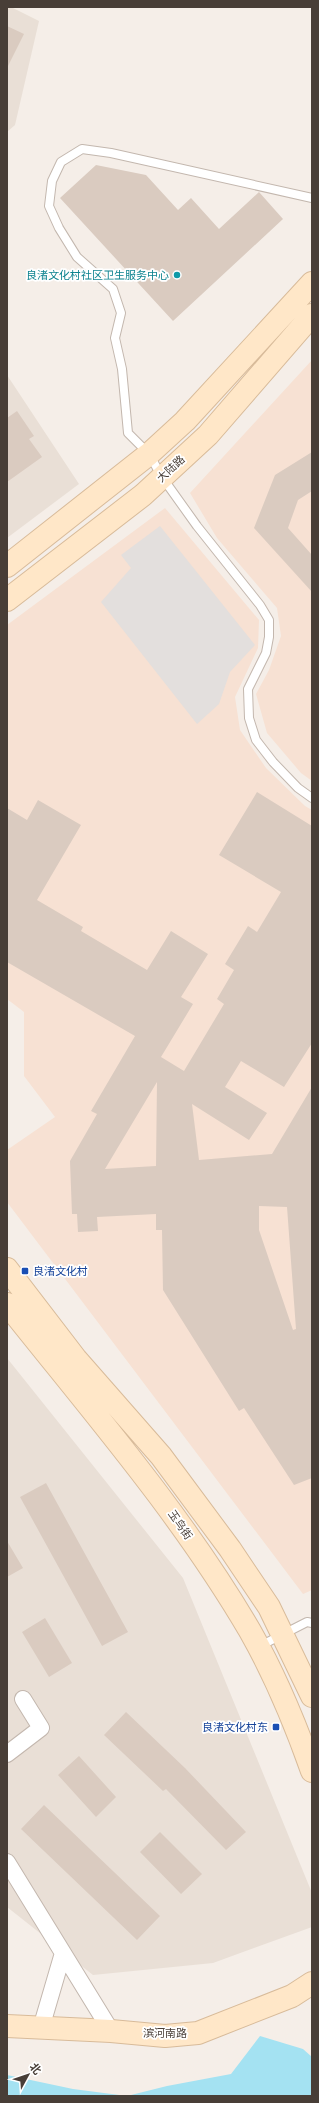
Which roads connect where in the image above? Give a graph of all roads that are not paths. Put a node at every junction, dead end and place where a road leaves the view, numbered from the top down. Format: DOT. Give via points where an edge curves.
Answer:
graph roads {
  1 [pos="312,198"];
  2 [pos="312,284"];
  3 [pos="312,315"];
  4 [pos="149,454"];
  5 [pos="162,477"];
  6 [pos="7,566"];
  7 [pos="7,600"];
  8 [pos="312,798"];
  9 [pos="7,1269"];
  10 [pos="7,1304"];
  11 [pos="310,1621"];
  12 [pos="283,1634"];
  13 [pos="258,1647"];
  14 [pos="312,1696"];
  15 [pos="23,1699"];
  16 [pos="7,1754"];
  17 [pos="312,1771"];
  18 [pos="7,1862"];
  19 [pos="63,1953"];
  20 [pos="312,1982"];
  21 [pos="7,2026"];
  22 [pos="41,2028"];
  23 [pos="111,2031"];
  1 -- 4 [label="lane" via="111,153 82,149 61,162 52,181 49,206 77,257 113,289 121,313 115,338 122,369 128,433"];
  2 -- 4 [label="main road" via="185,421"];
  3 -- 5 [label="main road, 大陆路" via="208,435"];
  4 -- 5 [label="lane"];
  4 -- 6 [label="main road"];
  5 -- 7 [label="main road, 大陆路" via="143,495"];
  5 -- 8 [label="lane" via="269,620 266,653 248,689 249,718 256,740 268,756 298,788"];
  9 -- 12 [label="main road" via="76,1359 160,1456 230,1549 269,1607"];
  10 -- 13 [label="main road, 玉鸟街" via="164,1501 202,1556"];
  11 -- 12 [label="lane"];
  12 -- 13 [label="lane"];
  12 -- 14 [label="main road"];
  13 -- 17 [label="main road, 玉鸟街" via="292,1716"];
  15 -- 16 [label="street" via="41,1728"];
  18 -- 19 [label="street"];
  19 -- 22 [label="street"];
  19 -- 23 [label="street"];
  20 -- 23 [label="main road, 滨河南路" via="292,1996 198,2033 165,2036"];
  21 -- 22 [label="main road, 滨河南路"];
  22 -- 23 [label="main road, 滨河南路"];
}
